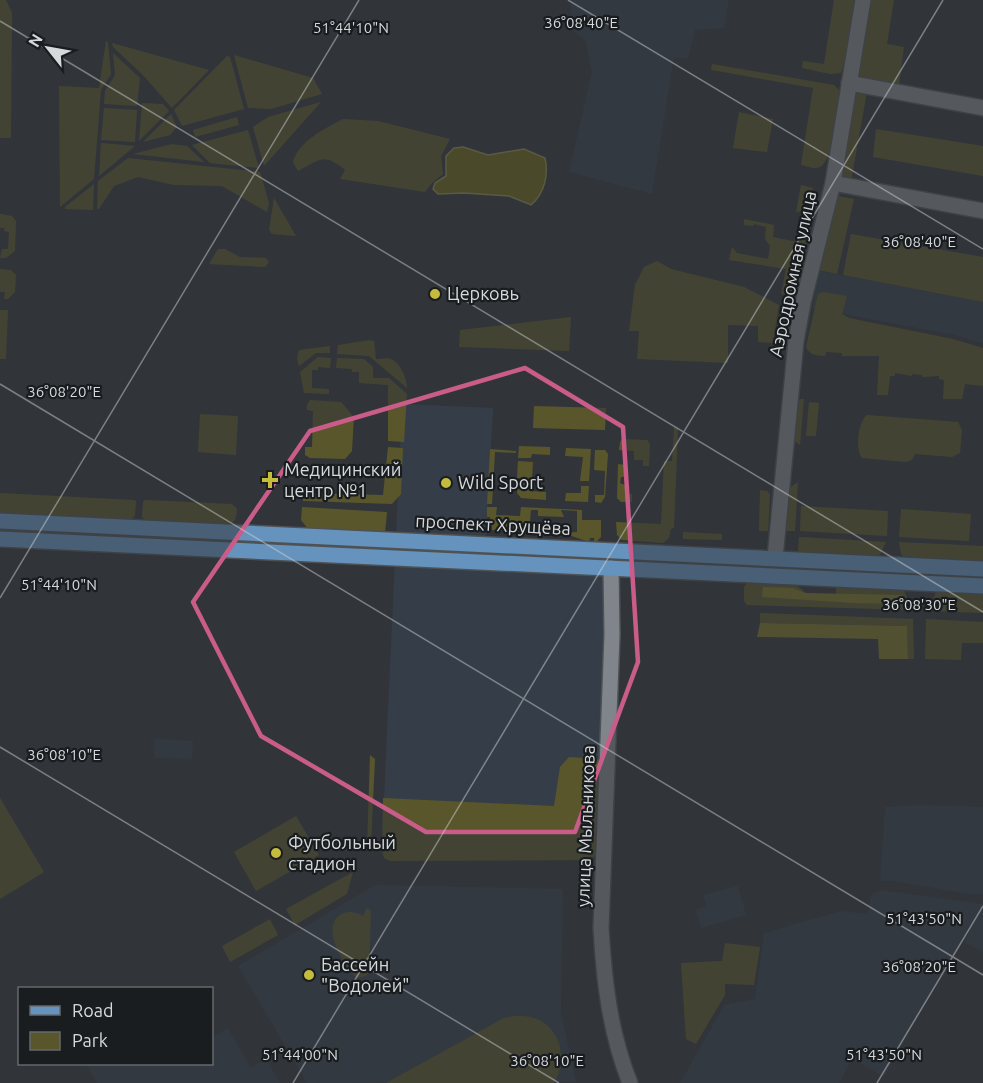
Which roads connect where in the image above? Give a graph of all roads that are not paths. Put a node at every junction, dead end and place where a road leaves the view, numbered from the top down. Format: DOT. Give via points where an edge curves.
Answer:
graph roads {
  1 [pos="863,0"];
  2 [pos="849,83"];
  3 [pos="983,108"];
  4 [pos="833,183"];
  5 [pos="983,211"];
  6 [pos="0,520"];
  7 [pos="0,539"];
  8 [pos="610,550"];
  9 [pos="775,558"];
  10 [pos="611,568"];
  11 [pos="983,569"];
  12 [pos="983,586"];
  13 [pos="630,1083"];
  1 -- 2 [label="street, Аэродромная улица"];
  2 -- 3 [label="street"];
  2 -- 4 [label="street, Аэродромная улица"];
  4 -- 5 [label="street"];
  4 -- 9 [label="street, Аэродромная улица" via="796,341"];
  6 -- 8 [label="main road, проспект Хрущёва"];
  7 -- 10 [label="main road, проспект Хрущёва"];
  8 -- 9 [label="main road, проспект Хрущёва"];
  8 -- 10 [label="main road"];
  9 -- 11 [label="main road, проспект Хрущёва"];
  10 -- 12 [label="main road, проспект Хрущёва"];
  10 -- 13 [label="street, улица Мыльникова" via="601,928 607,999"];
}
